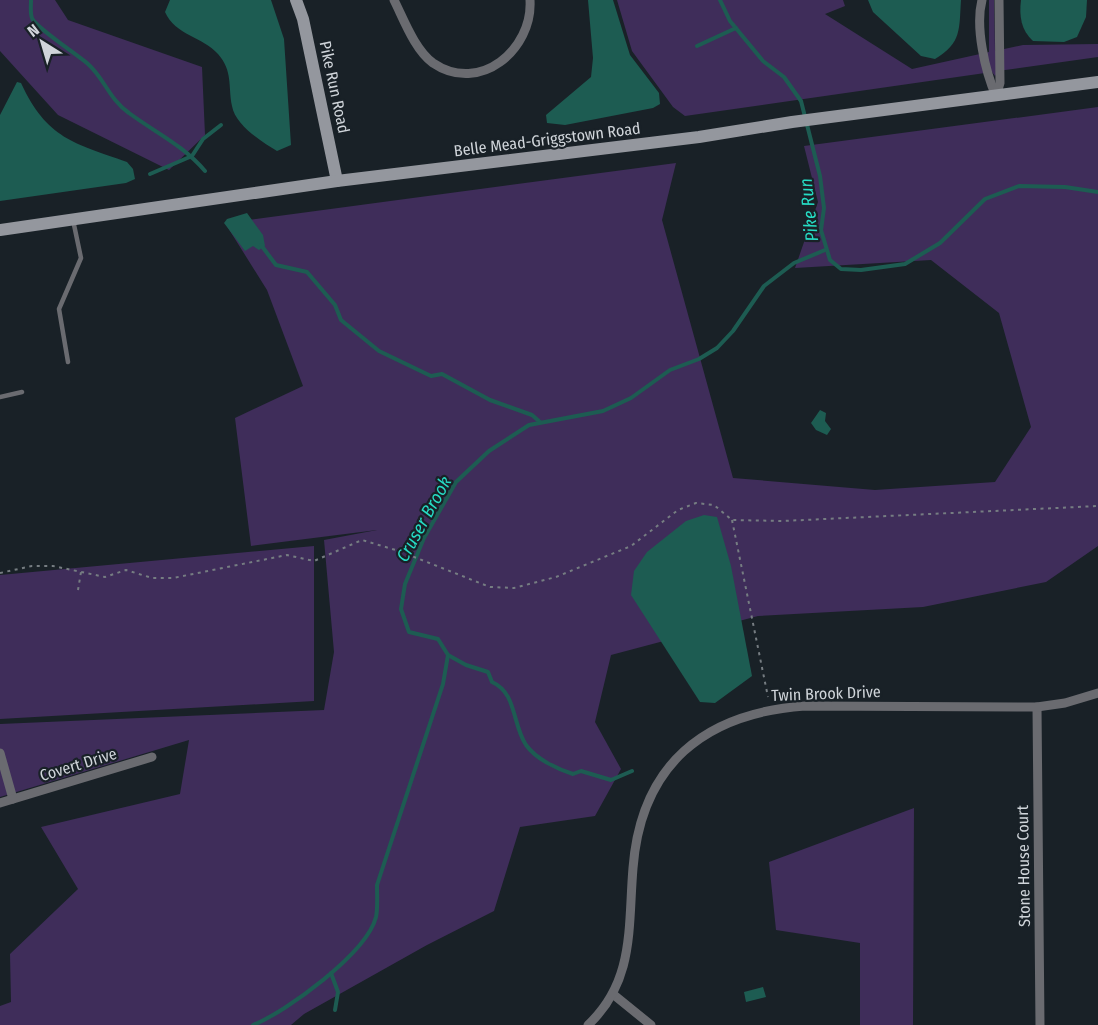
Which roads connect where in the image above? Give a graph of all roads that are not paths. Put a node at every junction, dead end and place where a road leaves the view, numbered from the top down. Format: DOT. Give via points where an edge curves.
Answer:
graph roads {
  1 [pos="296,0"];
  2 [pos="394,0"];
  3 [pos="530,0"];
  4 [pos="982,0"];
  5 [pos="999,0"];
  6 [pos="1098,82"];
  7 [pos="996,96"];
  8 [pos="337,181"];
  9 [pos="72,218"];
  10 [pos="0,230"];
  11 [pos="68,362"];
  12 [pos="22,392"];
  13 [pos="0,397"];
  14 [pos="1098,693"];
  15 [pos="1037,707"];
  16 [pos="0,753"];
  17 [pos="152,757"];
  18 [pos="13,799"];
  19 [pos="0,803"];
  20 [pos="614,995"];
  21 [pos="588,1025"];
  22 [pos="651,1025"];
  23 [pos="1040,1025"];
  1 -- 8 [label="street, Pike Run Road"];
  2 -- 3 [label="street" via="433,63 472,72 488,69 509,57 531,20"];
  4 -- 7 [label="street" via="986,73"];
  5 -- 7 [label="street" via="1000,83"];
  6 -- 7 [label="street, Belle Mead-Griggstown Road"];
  7 -- 8 [label="street, Belle Mead-Griggstown Road"];
  8 -- 9 [label="street, Belle Mead-Griggstown Road"];
  9 -- 10 [label="street, Belle Mead-Griggstown Road"];
  9 -- 11 [label="lane" via="81,258 59,309"];
  12 -- 13 [label="lane"];
  14 -- 15 [label="street, Twin Brook Drive"];
  15 -- 20 [label="street, Twin Brook Drive" via="805,706 759,711 722,724 700,738 659,781 645,808 633,869 631,930"];
  15 -- 23 [label="street, Stone House Court"];
  16 -- 18 [label="street"];
  17 -- 18 [label="street, Covert Drive"];
  18 -- 19 [label="street, Covert Drive"];
  20 -- 21 [label="street"];
  20 -- 22 [label="street"];
}
